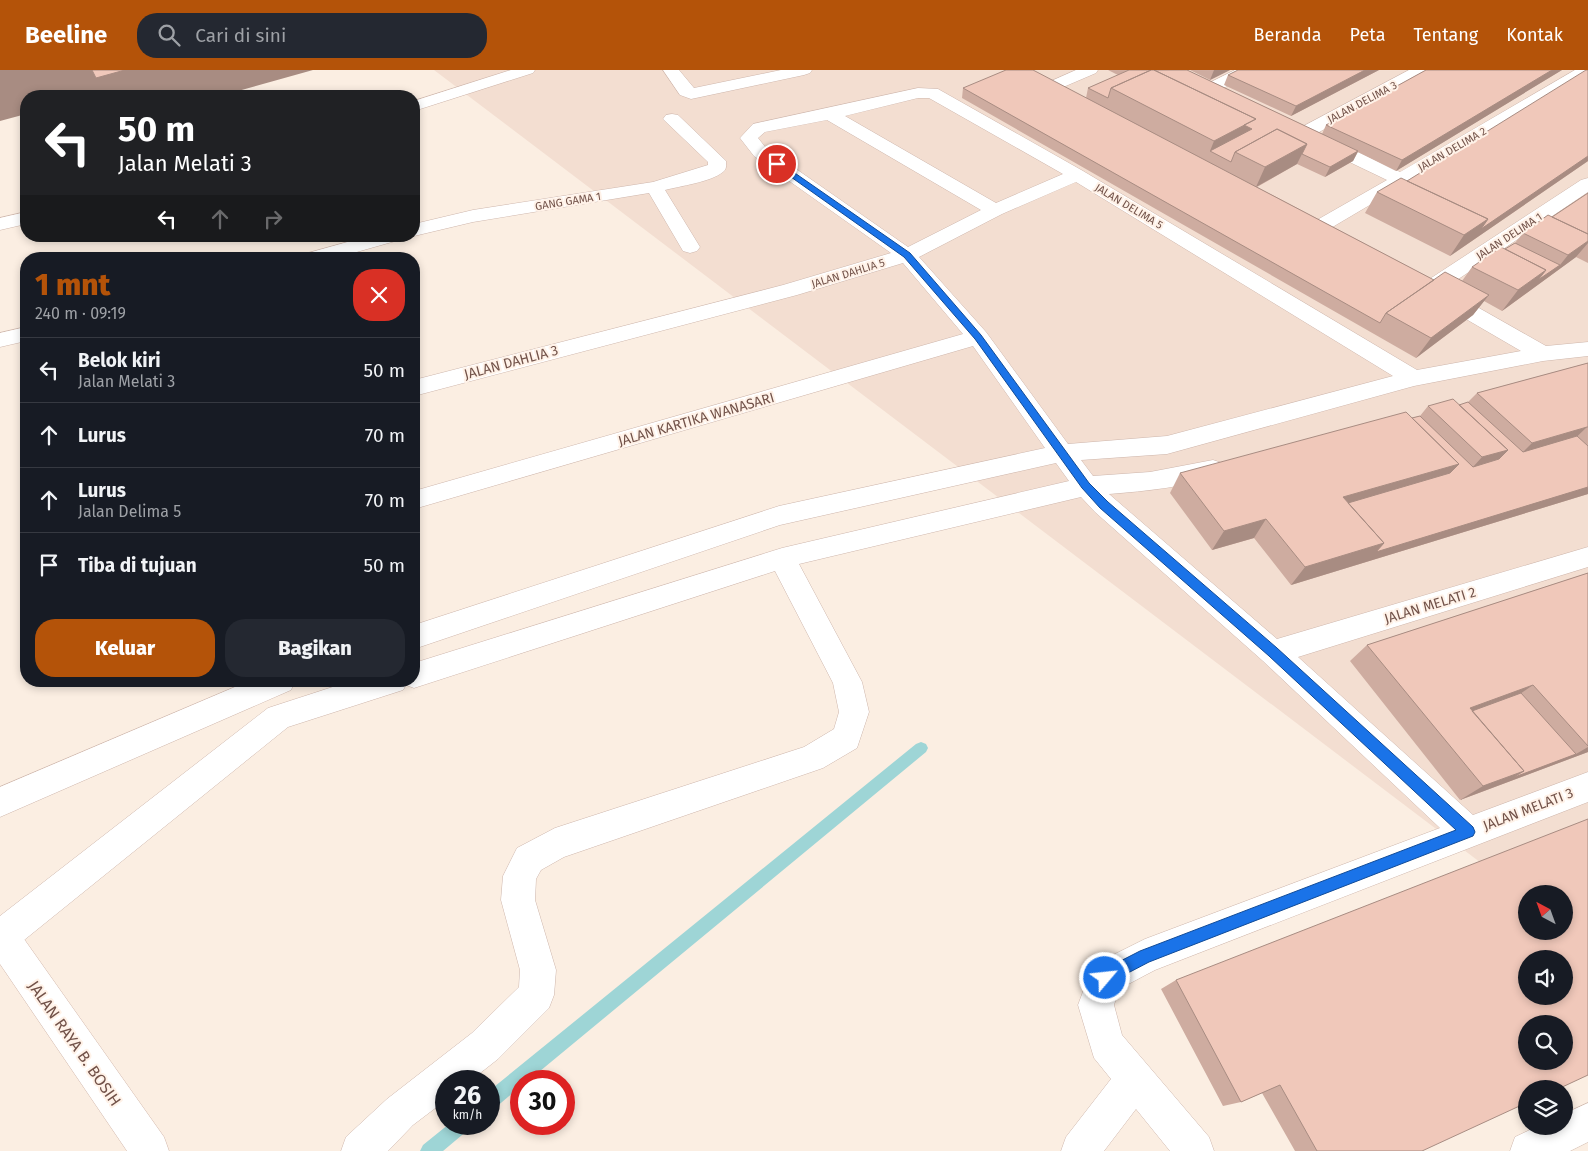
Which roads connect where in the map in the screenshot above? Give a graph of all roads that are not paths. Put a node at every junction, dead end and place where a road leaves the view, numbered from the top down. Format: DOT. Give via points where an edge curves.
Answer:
graph roads {
  1 [pos="527,70"];
  2 [pos="671,70"];
  3 [pos="804,70"];
  4 [pos="1090,70"];
  5 [pos="1248,70"];
  6 [pos="1420,70"];
  7 [pos="1587,70"];
  8 [pos="1072,95"];
  9 [pos="1226,97"];
  10 [pos="420,104"];
  11 [pos="830,114"];
  12 [pos="672,119"];
  13 [pos="1286,125"];
  14 [pos="1304,133"];
  15 [pos="1077,175"];
  16 [pos="1400,179"];
  17 [pos="1588,184"];
  18 [pos="654,187"];
  19 [pos="995,210"];
  20 [pos="1299,218"];
  21 [pos="20,219"];
  22 [pos="0,224"];
  23 [pos="1317,228"];
  24 [pos="420,229"];
  25 [pos="1334,237"];
  26 [pos="370,242"];
  27 [pos="690,247"];
  28 [pos="334,252"];
  29 [pos="907,255"];
  30 [pos="1412,279"];
  31 [pos="1429,289"];
  32 [pos="20,335"];
  33 [pos="608,337"];
  34 [pos="978,337"];
  35 [pos="0,340"];
  36 [pos="1588,349"];
  37 [pos="1543,354"];
  38 [pos="1414,378"];
  39 [pos="420,386"];
  40 [pos="1062,453"];
  41 [pos="1239,463"];
  42 [pos="1086,486"];
  43 [pos="420,498"];
  44 [pos="1588,557"];
  45 [pos="782,558"];
  46 [pos="420,635"];
  47 [pos="1273,652"];
  48 [pos="420,672"];
  49 [pos="268,687"];
  50 [pos="282,687"];
  51 [pos="374,687"];
  52 [pos="279,717"];
  53 [pos="1588,787"];
  54 [pos="0,802"];
  55 [pos="1468,832"];
  56 [pos="1,935"];
  57 [pos="1135,1079"];
  58 [pos="1588,1122"];
  59 [pos="1547,1148"];
  60 [pos="150,1151"];
  61 [pos="360,1151"];
  62 [pos="1080,1151"];
  63 [pos="1195,1151"];
  1 -- 10 [label="street"];
  2 -- 3 [label="street" via="691,94"];
  4 -- 8 [label="street" via="1046,81"];
  5 -- 9 [label="street" via="1201,85"];
  6 -- 14 [label="street, JALAN DELIMA 3"];
  7 -- 16 [label="street, JALAN DELIMA 2"];
  11 -- 15 [label="street, JALAN DELIMA 5" via="918,93 932,93"];
  11 -- 19 [label="street"];
  11 -- 29 [label="street, JALAN DELIMA 5" via="759,128 749,138 760,152"];
  12 -- 18 [label="street, GANG GAMA 1" via="717,161 717,168"];
  13 -- 14 [label="street"];
  14 -- 16 [label="street"];
  15 -- 19 [label="street, JALAN DAHLIA 5"];
  15 -- 38 [label="street, JALAN DELIMA 5"];
  16 -- 23 [label="street, JALAN DELIMA 2"];
  17 -- 31 [label="street, JALAN DELIMA 1"];
  18 -- 24 [label="street, GANG GAMA 1" via="473,216"];
  18 -- 27 [label="street"];
  19 -- 29 [label="street, JALAN DAHLIA 5"];
  20 -- 23 [label="street"];
  21 -- 22 [label="street"];
  23 -- 25 [label="street"];
  26 -- 28 [label="street"];
  29 -- 33 [label="street, JALAN DAHLIA 5" via="790,290"];
  29 -- 34 [label="street, JALAN MELATI 3"];
  30 -- 31 [label="street"];
  31 -- 37 [label="street"];
  32 -- 35 [label="street"];
  33 -- 39 [label="street, JALAN DAHLIA 3"];
  34 -- 40 [label="street, JALAN MELATI 3"];
  34 -- 43 [label="street, JALAN KARTIKA WANASARI"];
  36 -- 37 [label="street"];
  37 -- 38 [label="street"];
  38 -- 40 [label="street" via="1167,445"];
  40 -- 42 [label="street, JALAN MELATI 3"];
  40 -- 46 [label="street" via="779,516"];
  41 -- 42 [label="street" via="1182,477"];
  42 -- 45 [label="street"];
  42 -- 47 [label="street, JALAN MELATI 3"];
  44 -- 47 [label="street, JALAN MELATI 2"];
  45 -- 48 [label="street"];
  45 -- 61 [label="street" via="847,682 854,712 846,738 812,758 555,844 529,859 520,876 518,900 538,970 536,995 485,1046 400,1112"];
  47 -- 55 [label="street, JALAN MELATI 3"];
  49 -- 54 [label="street"];
  50 -- 52 [label="street"];
  51 -- 52 [label="street"];
  52 -- 56 [label="street"];
  53 -- 55 [label="street, JALAN MELATI 3"];
  55 -- 57 [label="street, JALAN MELATI 3" via="1145,956 1105,978 1096,1005 1107,1045"];
  56 -- 60 [label="street, JALAN RAYA B. BOSIH"];
  57 -- 62 [label="street"];
  57 -- 63 [label="street, JALAN MELATI 3"];
  58 -- 59 [label="street"];
}
